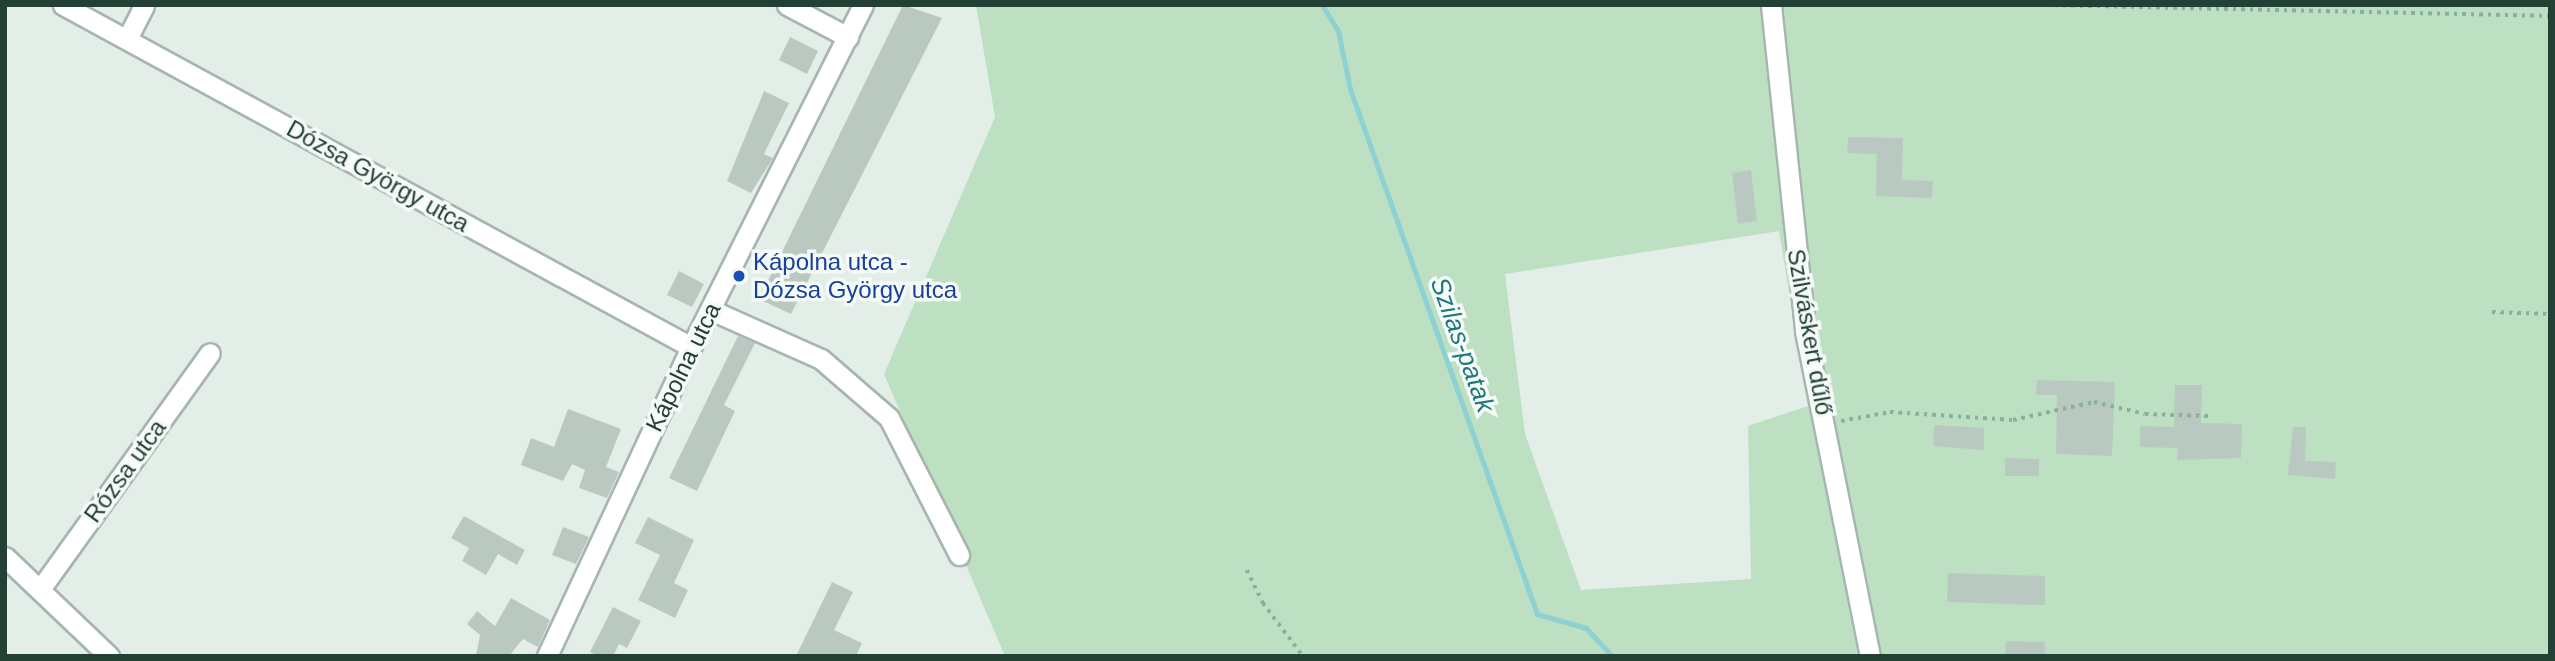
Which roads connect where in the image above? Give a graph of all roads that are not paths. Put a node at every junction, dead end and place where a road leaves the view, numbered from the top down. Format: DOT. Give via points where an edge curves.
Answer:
graph roads {
  1 [pos="64,5"];
  2 [pos="144,5"];
  3 [pos="787,5"];
  4 [pos="863,5"];
  5 [pos="1770,5"];
  6 [pos="848,37"];
  7 [pos="127,39"];
  8 [pos="711,310"];
  9 [pos="691,347"];
  10 [pos="210,353"];
  11 [pos="959,555"];
  12 [pos="5,557"];
  13 [pos="41,588"];
  14 [pos="109,656"];
  15 [pos="547,656"];
  16 [pos="1870,656"];
  1 -- 7 [label="street, Dózsa György utca"];
  2 -- 7 [label="street"];
  3 -- 6 [label="street"];
  4 -- 6 [label="street, Kápolna utca"];
  5 -- 16 [label="street, Szilváskert dűlő" via="1805,331 1829,431"];
  6 -- 8 [label="street, Kápolna utca"];
  7 -- 9 [label="street, Dózsa György utca"];
  8 -- 9 [label="street, Kápolna utca"];
  8 -- 11 [label="street" via="821,359 889,418"];
  9 -- 15 [label="street, Kápolna utca"];
  10 -- 13 [label="street, Rózsa utca"];
  12 -- 13 [label="street"];
  13 -- 14 [label="street"];
}
